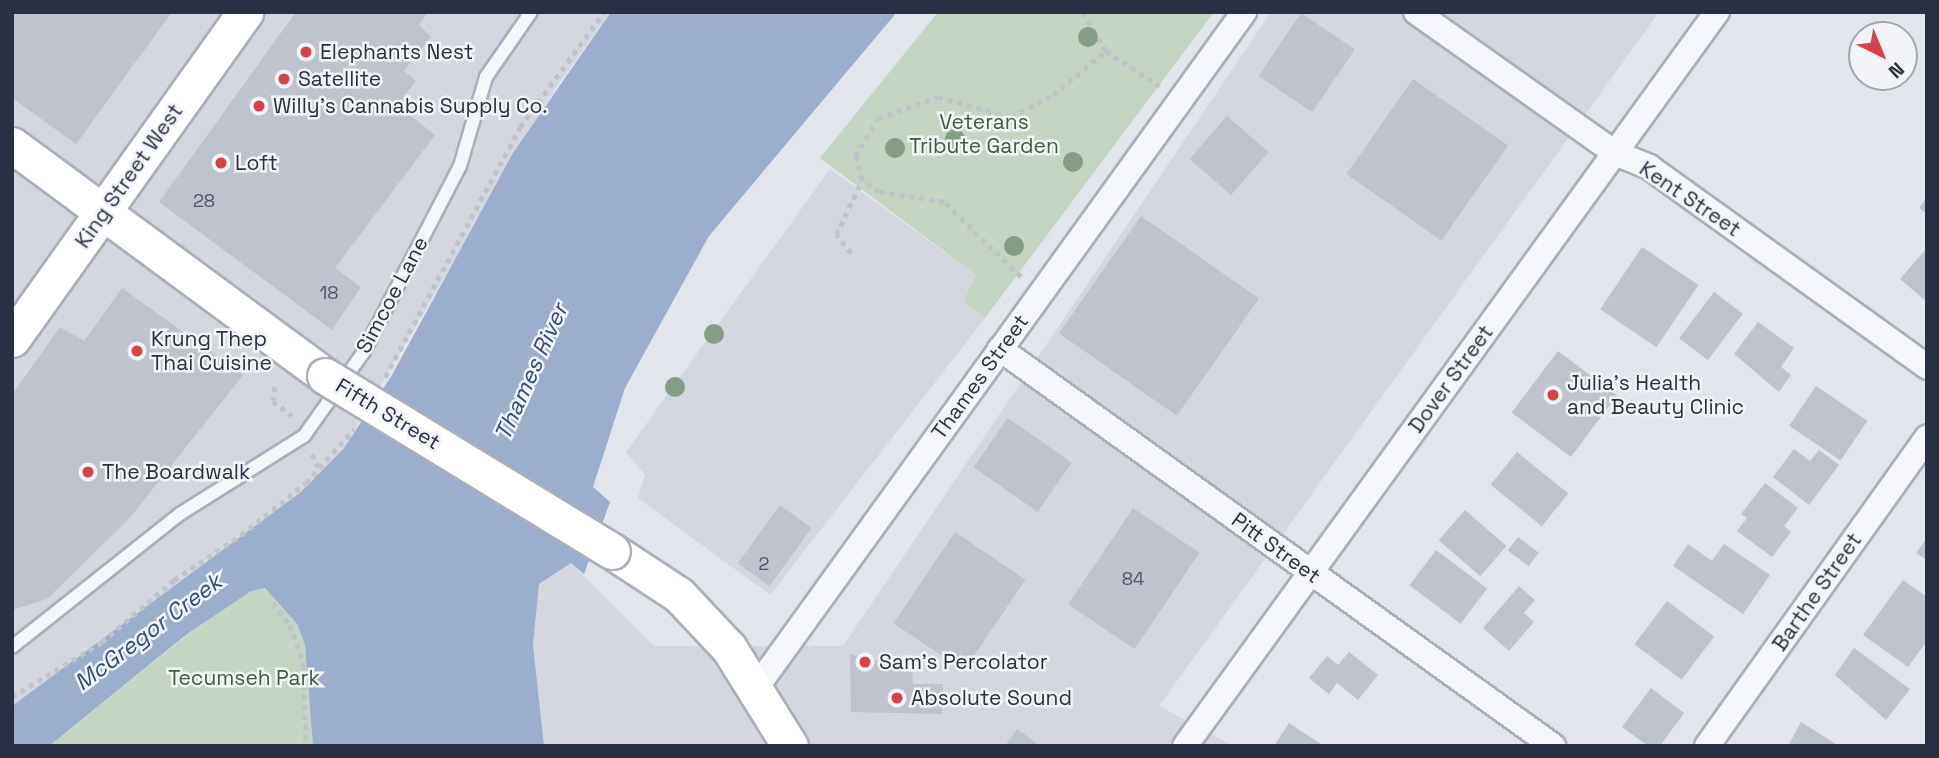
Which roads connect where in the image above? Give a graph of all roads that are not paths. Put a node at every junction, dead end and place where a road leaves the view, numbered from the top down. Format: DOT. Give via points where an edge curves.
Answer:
graph roads {
  1 [pos="245,12"];
  2 [pos="531,12"];
  3 [pos="1244,12"];
  4 [pos="1416,12"];
  5 [pos="1717,12"];
  6 [pos="12,145"];
  7 [pos="1615,153"];
  8 [pos="101,210"];
  9 [pos="12,339"];
  10 [pos="1000,349"];
  11 [pos="1927,367"];
  12 [pos="1927,438"];
  13 [pos="1307,573"];
  14 [pos="12,647"];
  15 [pos="756,688"];
  16 [pos="790,746"];
  17 [pos="1185,746"];
  18 [pos="1553,746"];
  19 [pos="1707,746"];
  1 -- 8 [label="street, King Street West"];
  2 -- 14 [label="lane, Simcoe Lane" via="486,77 460,166 363,353 304,436 180,514"];
  3 -- 10 [label="street, Thames Street"];
  4 -- 7 [label="street, Kent Street"];
  5 -- 7 [label="street, Dover Street"];
  6 -- 8 [label="street, Fifth Street"];
  7 -- 11 [label="street, Kent Street" via="1649,167"];
  7 -- 13 [label="street, Dover Street"];
  8 -- 9 [label="street, King Street West"];
  8 -- 15 [label="street, Fifth Street, bridge" via="325,376 679,595"];
  10 -- 13 [label="street, Pitt Street"];
  10 -- 15 [label="street, Thames Street"];
  12 -- 19 [label="street, Barthe Street"];
  13 -- 17 [label="street, Dover Street"];
  13 -- 18 [label="street, Pitt Street"];
  15 -- 16 [label="street"];
}
